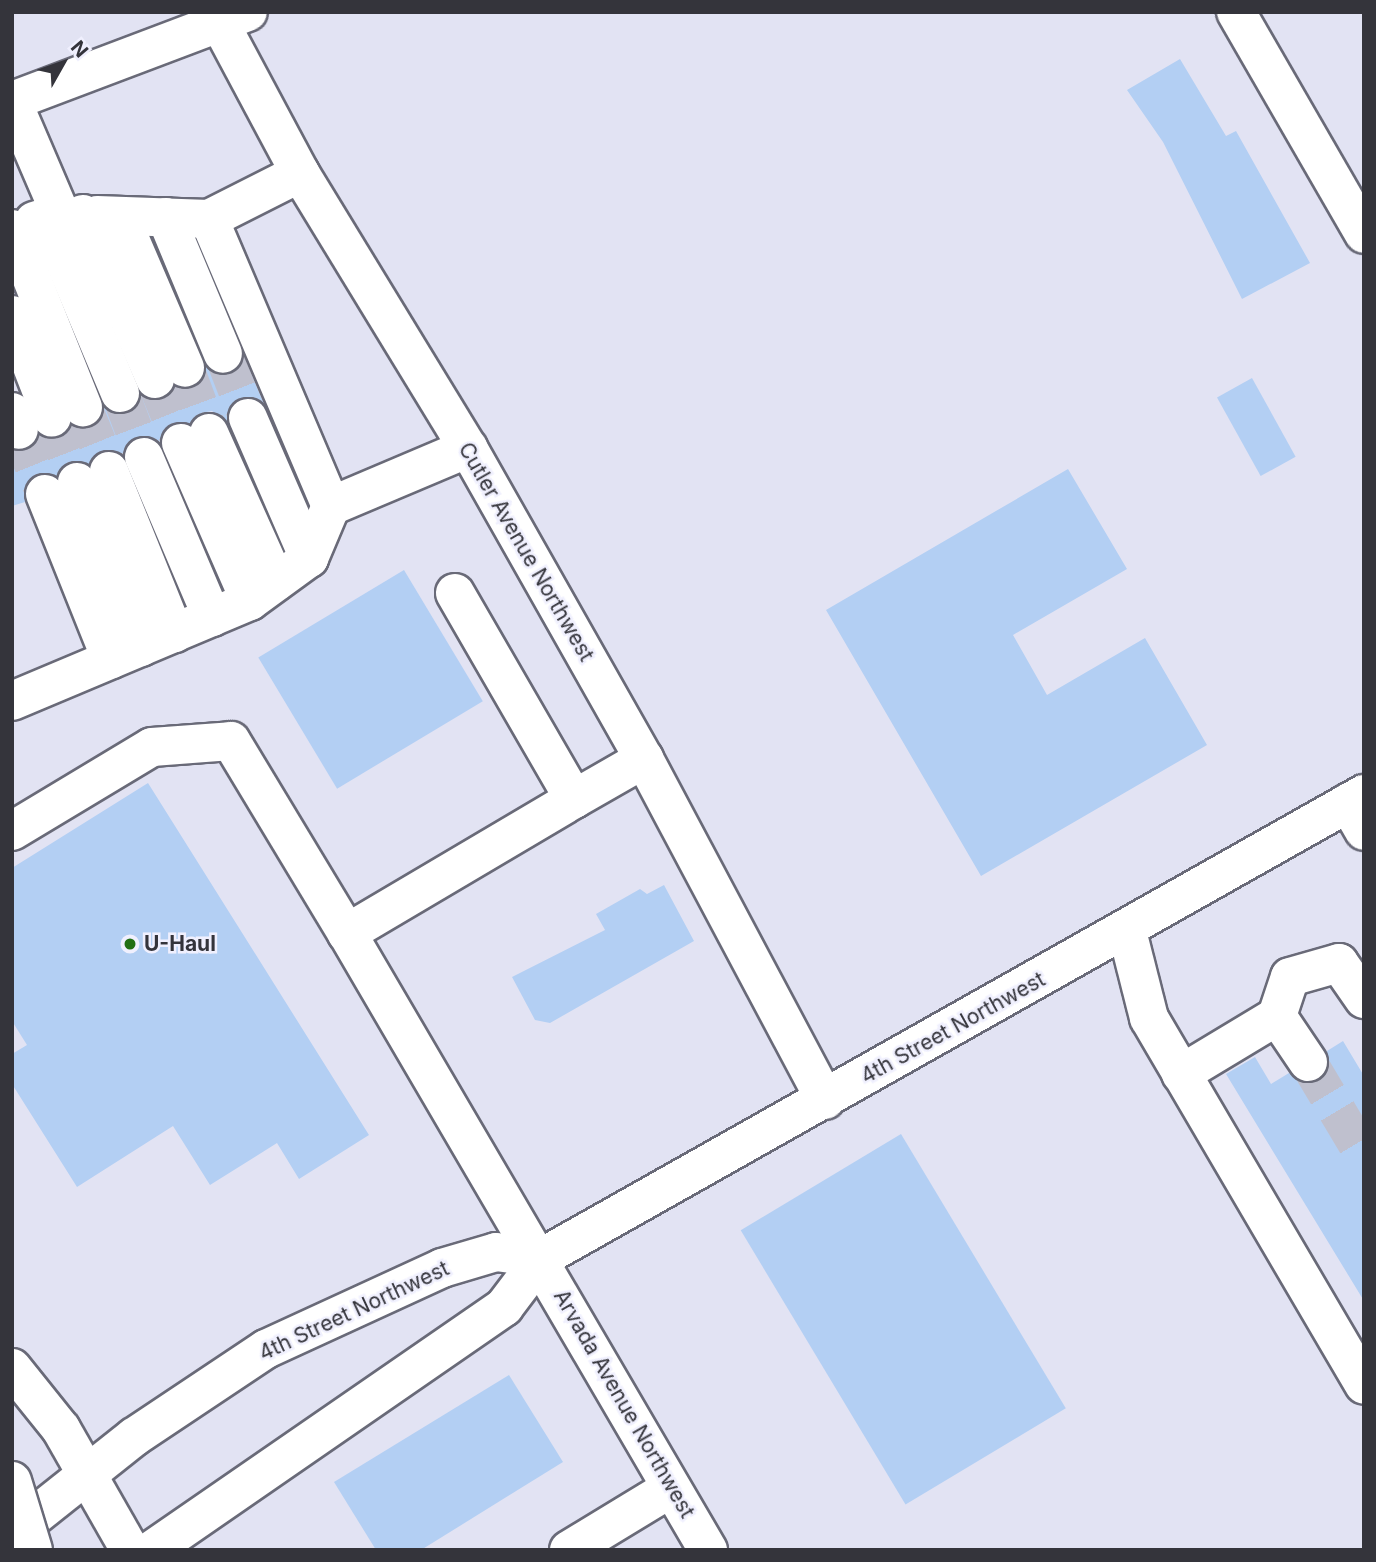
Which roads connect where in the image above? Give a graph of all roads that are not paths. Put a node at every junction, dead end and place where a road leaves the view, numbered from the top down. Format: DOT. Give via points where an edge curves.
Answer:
graph roads {
  1 [pos="1236,12"];
  2 [pos="227,16"];
  3 [pos="12,101"];
  4 [pos="300,173"];
  5 [pos="166,218"];
  6 [pos="209,219"];
  7 [pos="56,220"];
  8 [pos="1364,234"];
  9 [pos="12,315"];
  10 [pos="223,354"];
  11 [pos="170,374"];
  12 [pos="120,393"];
  13 [pos="42,417"];
  14 [pos="248,418"];
  15 [pos="195,438"];
  16 [pos="468,448"];
  17 [pos="144,457"];
  18 [pos="331,506"];
  19 [pos="309,558"];
  20 [pos="263,591"];
  21 [pos="455,593"];
  22 [pos="212,617"];
  23 [pos="128,652"];
  24 [pos="12,701"];
  25 [pos="643,759"];
  26 [pos="575,799"];
  27 [pos="1358,809"];
  28 [pos="12,831"];
  29 [pos="1127,931"];
  30 [pos="347,933"];
  31 [pos="1364,999"];
  32 [pos="1277,1016"];
  33 [pos="1308,1062"];
  34 [pos="1181,1074"];
  35 [pos="825,1100"];
  36 [pos="541,1258"];
  37 [pos="12,1368"];
  38 [pos="1364,1385"];
  39 [pos="89,1478"];
  40 [pos="12,1480"];
  41 [pos="671,1488"];
  42 [pos="12,1534"];
  43 [pos="33,1550"];
  44 [pos="130,1550"];
  45 [pos="152,1550"];
  46 [pos="569,1550"];
  47 [pos="708,1550"];
  1 -- 8 [label="main road"];
  2 -- 3 [label="main road"];
  2 -- 4 [label="main road, Cutler Avenue Northwest"];
  3 -- 7 [label="main road"];
  4 -- 6 [label="main road"];
  4 -- 16 [label="main road, Cutler Avenue Northwest"];
  5 -- 6 [label="main road"];
  5 -- 7 [label="main road"];
  5 -- 10 [label="main road"];
  6 -- 18 [label="main road"];
  7 -- 11 [label="main road"];
  7 -- 12 [label="main road"];
  7 -- 13 [label="main road"];
  9 -- 13 [label="main road"];
  14 -- 19 [label="main road"];
  15 -- 20 [label="main road"];
  16 -- 18 [label="main road"];
  16 -- 25 [label="main road, Cutler Avenue Northwest"];
  17 -- 22 [label="main road"];
  18 -- 19 [label="main road"];
  19 -- 20 [label="main road"];
  20 -- 22 [label="main road"];
  21 -- 26 [label="main road"];
  22 -- 23 [label="main road"];
  23 -- 23 [label="main road" via="77,482"];
  23 -- 24 [label="main road"];
  25 -- 26 [label="main road"];
  25 -- 35 [label="main road, Cutler Avenue Northwest"];
  26 -- 30 [label="main road"];
  27 -- 29 [label="main road, 4th Street Northwest"];
  28 -- 30 [label="main road, Arvada Avenue Northwest" via="152,747 231,741"];
  29 -- 34 [label="main road" via="1149,1018"];
  29 -- 35 [label="main road, 4th Street Northwest"];
  30 -- 36 [label="main road, Arvada Avenue Northwest"];
  31 -- 32 [label="main road" via="1339,963 1290,977"];
  32 -- 33 [label="main road"];
  32 -- 34 [label="main road"];
  34 -- 38 [label="main road"];
  35 -- 36 [label="main road, 4th Street Northwest"];
  36 -- 39 [label="main road, 4th Street Northwest" via="496,1252 442,1268 266,1349 134,1437"];
  36 -- 41 [label="main road, Arvada Avenue Northwest"];
  36 -- 45 [label="main road, 4th Street Northwest" via="504,1307"];
  37 -- 39 [label="main road"];
  39 -- 42 [label="main road, 4th Street Northwest"];
  39 -- 44 [label="main road"];
  40 -- 43 [label="main road, bridge"];
  41 -- 46 [label="main road"];
  41 -- 47 [label="main road, Arvada Avenue Northwest"];
}
